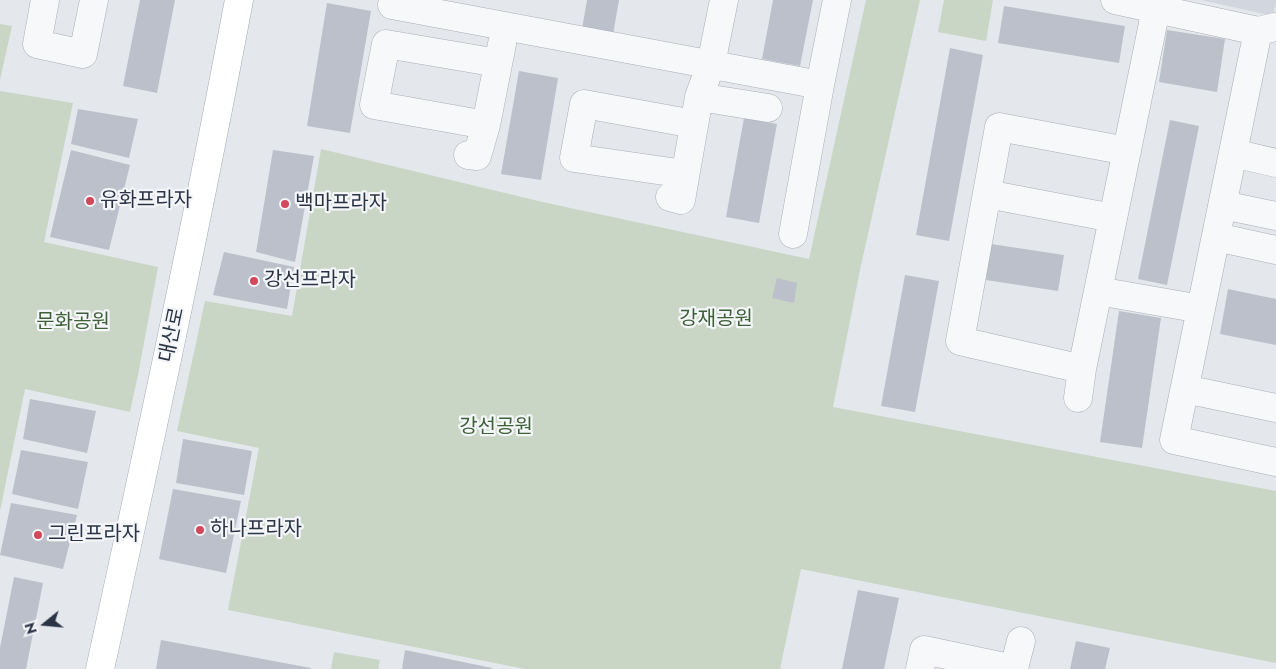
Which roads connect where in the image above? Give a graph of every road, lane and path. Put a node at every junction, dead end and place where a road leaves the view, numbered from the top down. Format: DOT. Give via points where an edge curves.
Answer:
graph roads {
  1 [pos="45,0"];
  2 [pos="94,0"];
  3 [pos="240,0"];
  4 [pos="393,0"];
  5 [pos="724,0"];
  6 [pos="837,0"];
  7 [pos="1115,0"];
  8 [pos="471,9"];
  9 [pos="1156,9"];
  10 [pos="505,26"];
  11 [pos="1267,29"];
  12 [pos="498,63"];
  13 [pos="711,64"];
  14 [pos="820,85"];
  15 [pos="699,97"];
  16 [pos="768,108"];
  17 [pos="694,124"];
  18 [pos="486,125"];
  19 [pos="1127,151"];
  20 [pos="1233,153"];
  21 [pos="468,155"];
  22 [pos="1276,163"];
  23 [pos="685,174"];
  24 [pos="987,194"];
  25 [pos="670,197"];
  26 [pos="1222,205"];
  27 [pos="1276,216"];
  28 [pos="1113,218"];
  29 [pos="792,234"];
  30 [pos="1216,237"];
  31 [pos="1276,250"];
  32 [pos="1098,290"];
  33 [pos="1201,309"];
  34 [pos="1082,369"];
  35 [pos="1185,389"];
  36 [pos="1078,398"];
  37 [pos="1276,408"];
  38 [pos="1276,462"];
  39 [pos="1021,641"];
  40 [pos="1014,668"];
  41 [pos="100,669"];
  42 [pos="920,669"];
  1 -- 2 [label="lane" via="37,44 83,54"];
  3 -- 41 [label="main road, 대산로" via="168,359"];
  4 -- 8 [label="lane" via="392,5"];
  5 -- 13 [label="lane"];
  6 -- 14 [label="lane"];
  7 -- 9 [label="lane"];
  8 -- 10 [label="lane"];
  9 -- 11 [label="lane"];
  9 -- 19 [label="lane"];
  10 -- 12 [label="lane"];
  10 -- 13 [label="lane"];
  11 -- 20 [label="lane"];
  12 -- 18 [label="lane"];
  12 -- 18 [label="lane" via="386,44 374,105"];
  13 -- 14 [label="lane"];
  13 -- 15 [label="lane"];
  14 -- 29 [label="lane"];
  15 -- 16 [label="lane"];
  15 -- 17 [label="lane"];
  17 -- 23 [label="lane"];
  17 -- 23 [label="lane" via="584,104 574,158"];
  18 -- 21 [label="lane" via="477,156"];
  19 -- 24 [label="lane" via="999,127"];
  19 -- 28 [label="lane"];
  20 -- 22 [label="lane"];
  20 -- 26 [label="lane"];
  23 -- 25 [label="lane" via="681,200"];
  24 -- 28 [label="lane"];
  24 -- 34 [label="lane" via="960,340"];
  26 -- 27 [label="lane"];
  26 -- 30 [label="lane"];
  28 -- 32 [label="lane"];
  30 -- 31 [label="lane"];
  30 -- 33 [label="lane"];
  32 -- 33 [label="lane"];
  32 -- 34 [label="lane"];
  33 -- 35 [label="lane"];
  34 -- 36 [label="lane"];
  35 -- 37 [label="lane"];
  35 -- 38 [label="lane" via="1174,440"];
  39 -- 40 [label="lane"];
  40 -- 42 [label="lane" via="924,650"];
}
